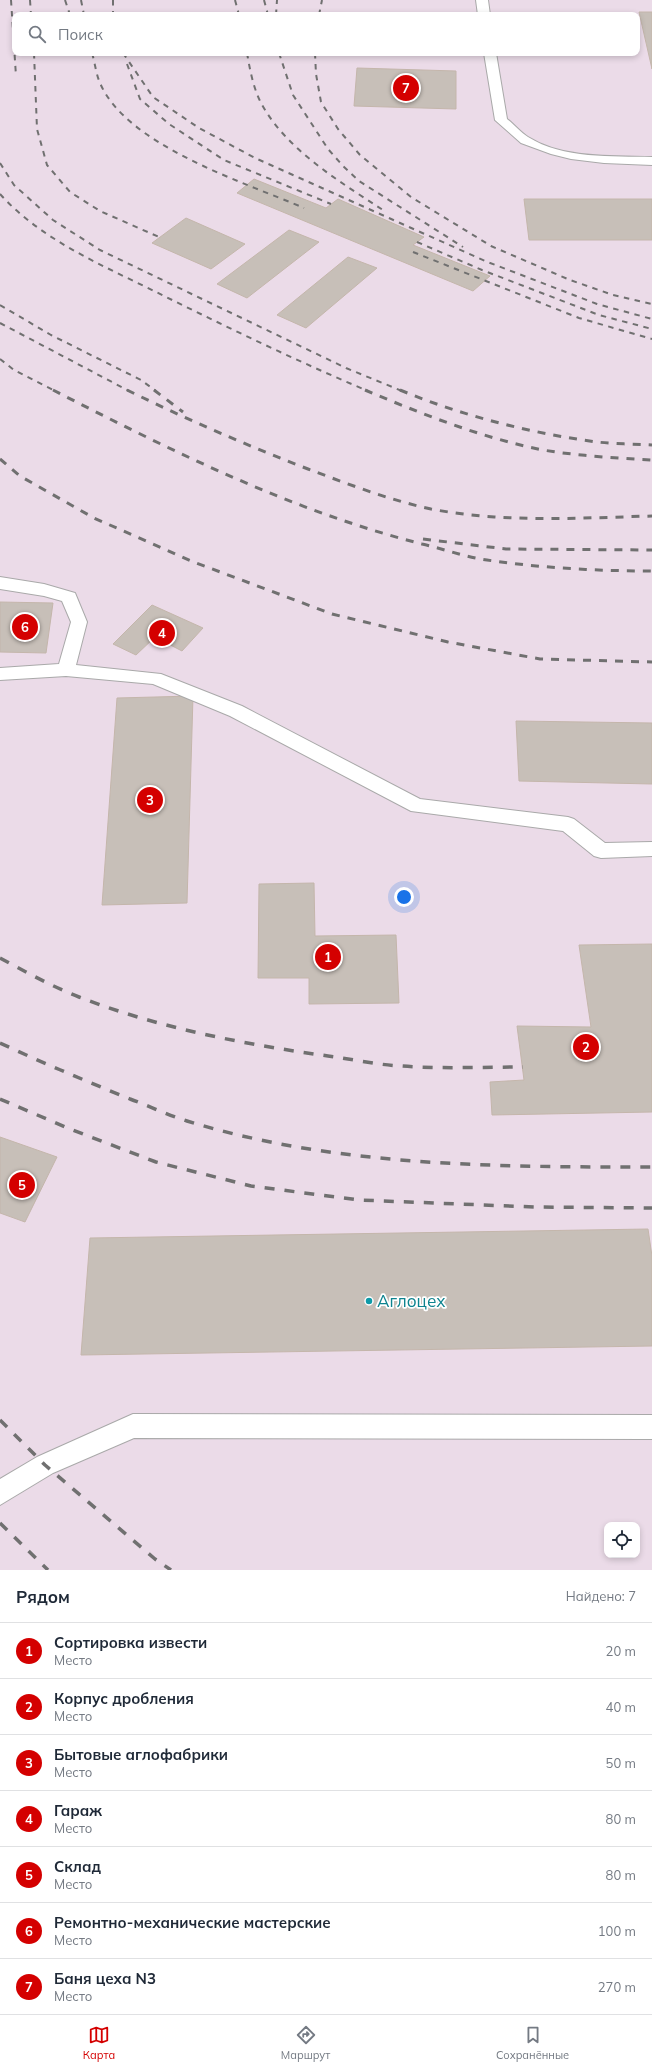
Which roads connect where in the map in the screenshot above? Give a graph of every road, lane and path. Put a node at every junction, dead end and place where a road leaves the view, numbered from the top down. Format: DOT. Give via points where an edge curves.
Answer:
graph roads {
  1 [pos="482,0"];
  2 [pos="484,12"];
  3 [pos="490,56"];
  4 [pos="652,161"];
  5 [pos="0,583"];
  6 [pos="66,670"];
  7 [pos="0,674"];
  8 [pos="652,849"];
  9 [pos="652,1427"];
  10 [pos="0,1493"];
  1 -- 2 [label="lane"];
  3 -- 4 [label="lane" via="501,120 524,139 548,149 601,160"];
  5 -- 6 [label="lane" via="69,597 79,622"];
  6 -- 7 [label="lane"];
  6 -- 8 [label="lane" via="155,678 236,711 417,806 568,824 601,851"];
  9 -- 10 [label="lane" via="133,1426 44,1465"];
}
